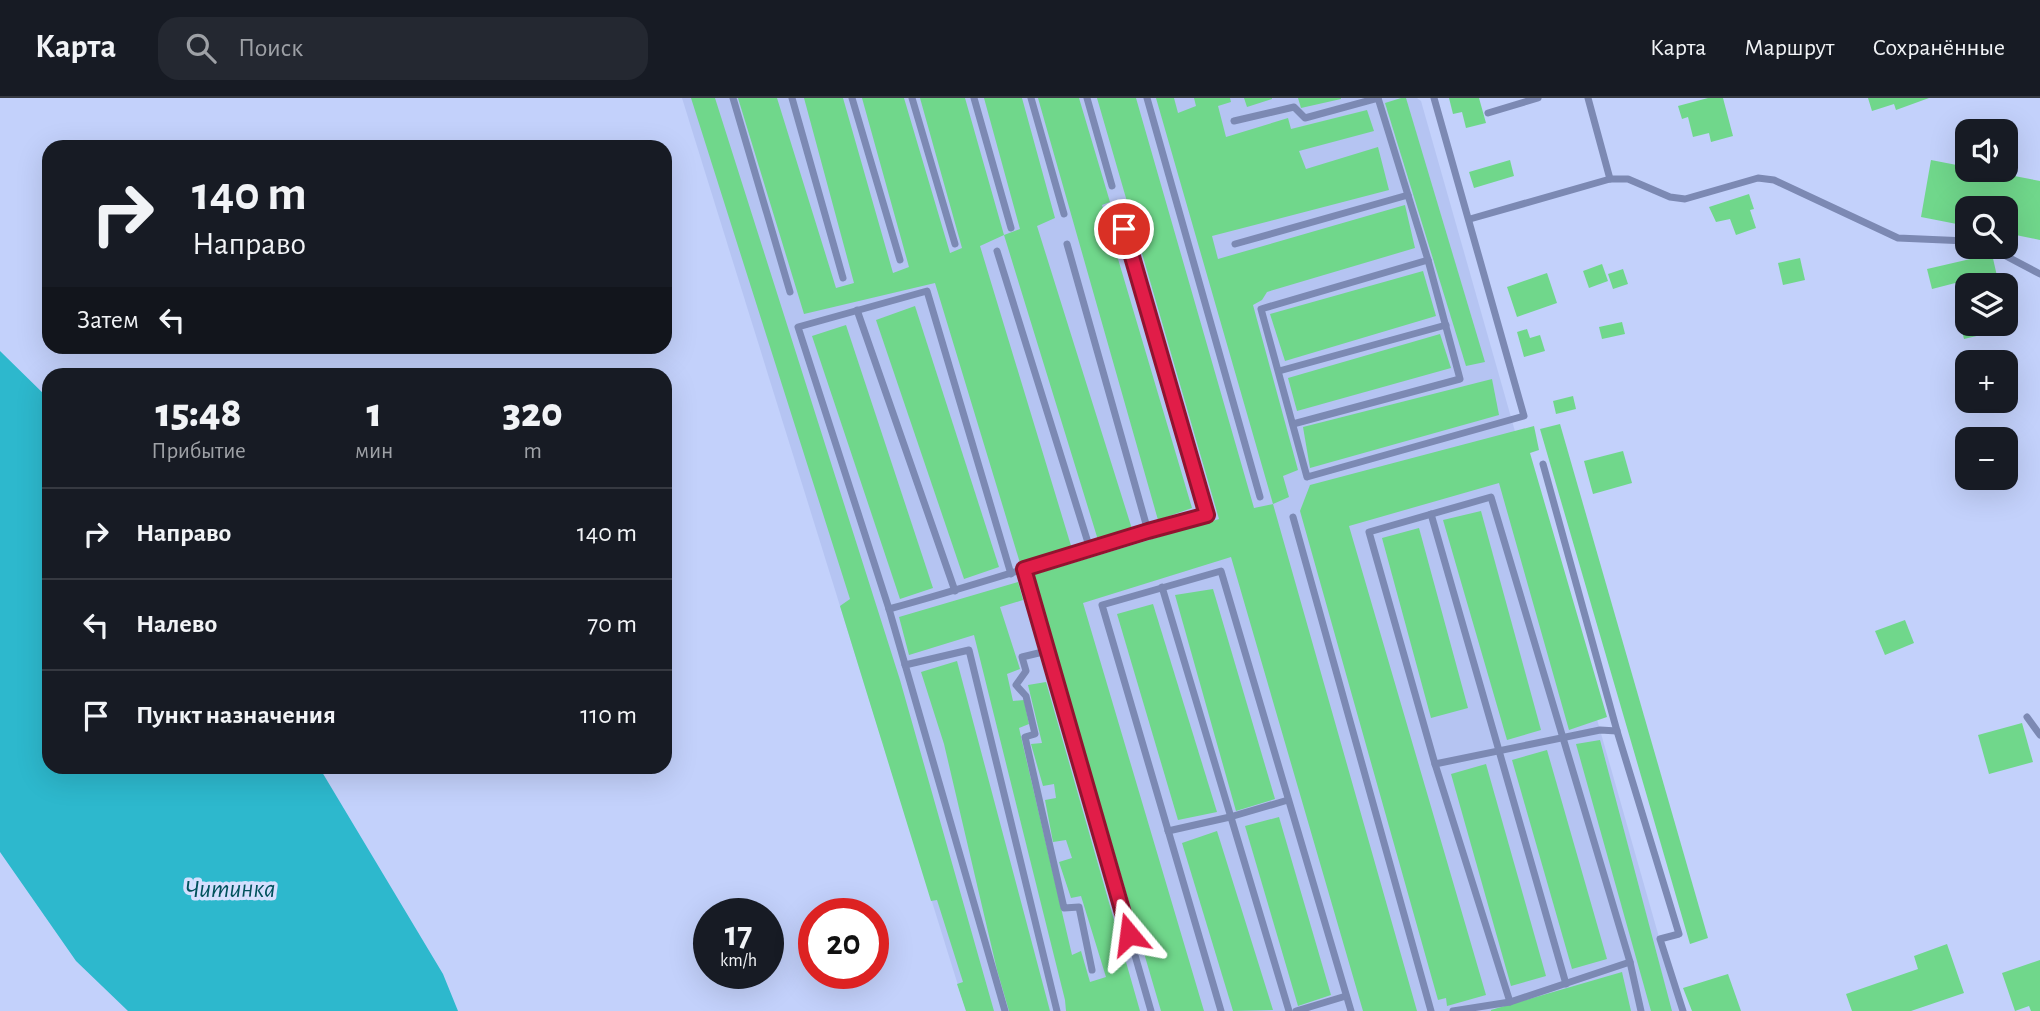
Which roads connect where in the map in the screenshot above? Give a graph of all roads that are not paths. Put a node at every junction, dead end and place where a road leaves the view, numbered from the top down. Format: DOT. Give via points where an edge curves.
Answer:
graph roads {
  1 [pos="733,98"];
  2 [pos="792,98"];
  3 [pos="852,98"];
  4 [pos="912,98"];
  5 [pos="974,98"];
  6 [pos="1031,98"];
  7 [pos="1087,98"];
  8 [pos="1147,98"];
  9 [pos="1378,98"];
  10 [pos="1434,98"];
  11 [pos="1538,98"];
  12 [pos="1588,98"];
  13 [pos="1488,113"];
  14 [pos="1234,121"];
  15 [pos="1611,178"];
  16 [pos="1112,186"];
  17 [pos="1408,195"];
  18 [pos="1064,214"];
  19 [pos="1470,219"];
  20 [pos="1011,228"];
  21 [pos="1124,229"];
  22 [pos="1955,240"];
  23 [pos="955,244"];
  24 [pos="1067,244"];
  25 [pos="1235,244"];
  26 [pos="997,251"];
  27 [pos="2012,259"];
  28 [pos="900,260"];
  29 [pos="1428,260"];
  30 [pos="2040,274"];
  31 [pos="843,278"];
  32 [pos="790,292"];
  33 [pos="857,310"];
  34 [pos="1446,325"];
  35 [pos="1279,371"];
  36 [pos="1293,424"];
  37 [pos="1543,464"];
  38 [pos="1260,497"];
  39 [pos="1431,514"];
  40 [pos="1293,517"];
  41 [pos="1148,531"];
  42 [pos="1090,549"];
  43 [pos="1024,569"];
  44 [pos="1011,574"];
  45 [pos="1162,587"];
  46 [pos="955,591"];
  47 [pos="889,609"];
  48 [pos="1047,651"];
  49 [pos="905,665"];
  50 [pos="2027,717"];
  51 [pos="1617,731"];
  52 [pos="2040,735"];
  53 [pos="1563,738"];
  54 [pos="1499,751"];
  55 [pos="1435,764"];
  56 [pos="1288,800"];
  57 [pos="1230,817"];
  58 [pos="1168,831"];
  59 [pos="1630,962"];
  60 [pos="1092,970"];
  61 [pos="1566,984"];
  62 [pos="1346,996"];
  63 [pos="1510,1002"];
  64 [pos="1005,1011"];
  65 [pos="1057,1011"];
  66 [pos="1151,1011"];
  67 [pos="1221,1011"];
  68 [pos="1290,1011"];
  69 [pos="1296,1011"];
  70 [pos="1351,1011"];
  71 [pos="1431,1011"];
  72 [pos="1453,1011"];
  73 [pos="1641,1011"];
  74 [pos="1683,1011"];
  1 -- 32 [label="lane"];
  2 -- 31 [label="lane"];
  3 -- 28 [label="lane"];
  4 -- 23 [label="lane"];
  5 -- 20 [label="lane"];
  6 -- 18 [label="lane"];
  7 -- 16 [label="lane"];
  8 -- 38 [label="lane"];
  9 -- 14 [label="lane" via="1305,118 1294,107"];
  9 -- 17 [label="lane"];
  10 -- 19 [label="lane"];
  11 -- 13 [label="lane"];
  12 -- 15 [label="lane"];
  15 -- 19 [label="lane"];
  15 -- 22 [label="lane" via="1685,199 1758,178 1774,180 1898,238"];
  17 -- 25 [label="lane"];
  17 -- 29 [label="lane"];
  19 -- 36 [label="lane" via="1524,416 1307,477"];
  21 -- 41 [label="lane" via="1207,515"];
  24 -- 41 [label="lane"];
  26 -- 42 [label="lane"];
  27 -- 30 [label="lane"];
  29 -- 34 [label="lane"];
  29 -- 35 [label="lane" via="1261,309"];
  33 -- 44 [label="lane" via="927,291"];
  33 -- 46 [label="lane"];
  33 -- 47 [label="lane" via="798,327"];
  34 -- 35 [label="lane"];
  34 -- 36 [label="lane" via="1460,379"];
  35 -- 36 [label="lane"];
  37 -- 51 [label="lane"];
  39 -- 53 [label="lane" via="1491,497"];
  39 -- 54 [label="lane"];
  39 -- 55 [label="lane" via="1369,532"];
  40 -- 71 [label="lane"];
  41 -- 42 [label="lane"];
  42 -- 43 [label="lane"];
  43 -- 44 [label="lane"];
  43 -- 48 [label="lane"];
  44 -- 46 [label="lane"];
  45 -- 56 [label="lane" via="1221,571"];
  45 -- 57 [label="lane"];
  45 -- 58 [label="lane" via="1102,605"];
  46 -- 47 [label="lane"];
  47 -- 49 [label="lane"];
  48 -- 60 [label="lane" via="1022,657 1026,671 1016,685 1026,696 1035,734 1025,737 1064,908 1079,908"];
  48 -- 66 [label="lane"];
  49 -- 64 [label="lane"];
  49 -- 65 [label="lane" via="969,650"];
  50 -- 52 [label="lane"];
  51 -- 53 [label="lane"];
  51 -- 74 [label="lane" via="1679,934 1660,939"];
  53 -- 54 [label="lane"];
  53 -- 59 [label="lane"];
  54 -- 55 [label="lane"];
  54 -- 61 [label="lane"];
  55 -- 63 [label="lane"];
  56 -- 57 [label="lane"];
  56 -- 62 [label="lane"];
  57 -- 58 [label="lane"];
  57 -- 68 [label="lane"];
  58 -- 67 [label="lane"];
  59 -- 61 [label="lane"];
  59 -- 73 [label="lane"];
  61 -- 63 [label="lane"];
  62 -- 69 [label="lane"];
  62 -- 70 [label="lane"];
  63 -- 72 [label="lane"];
}
